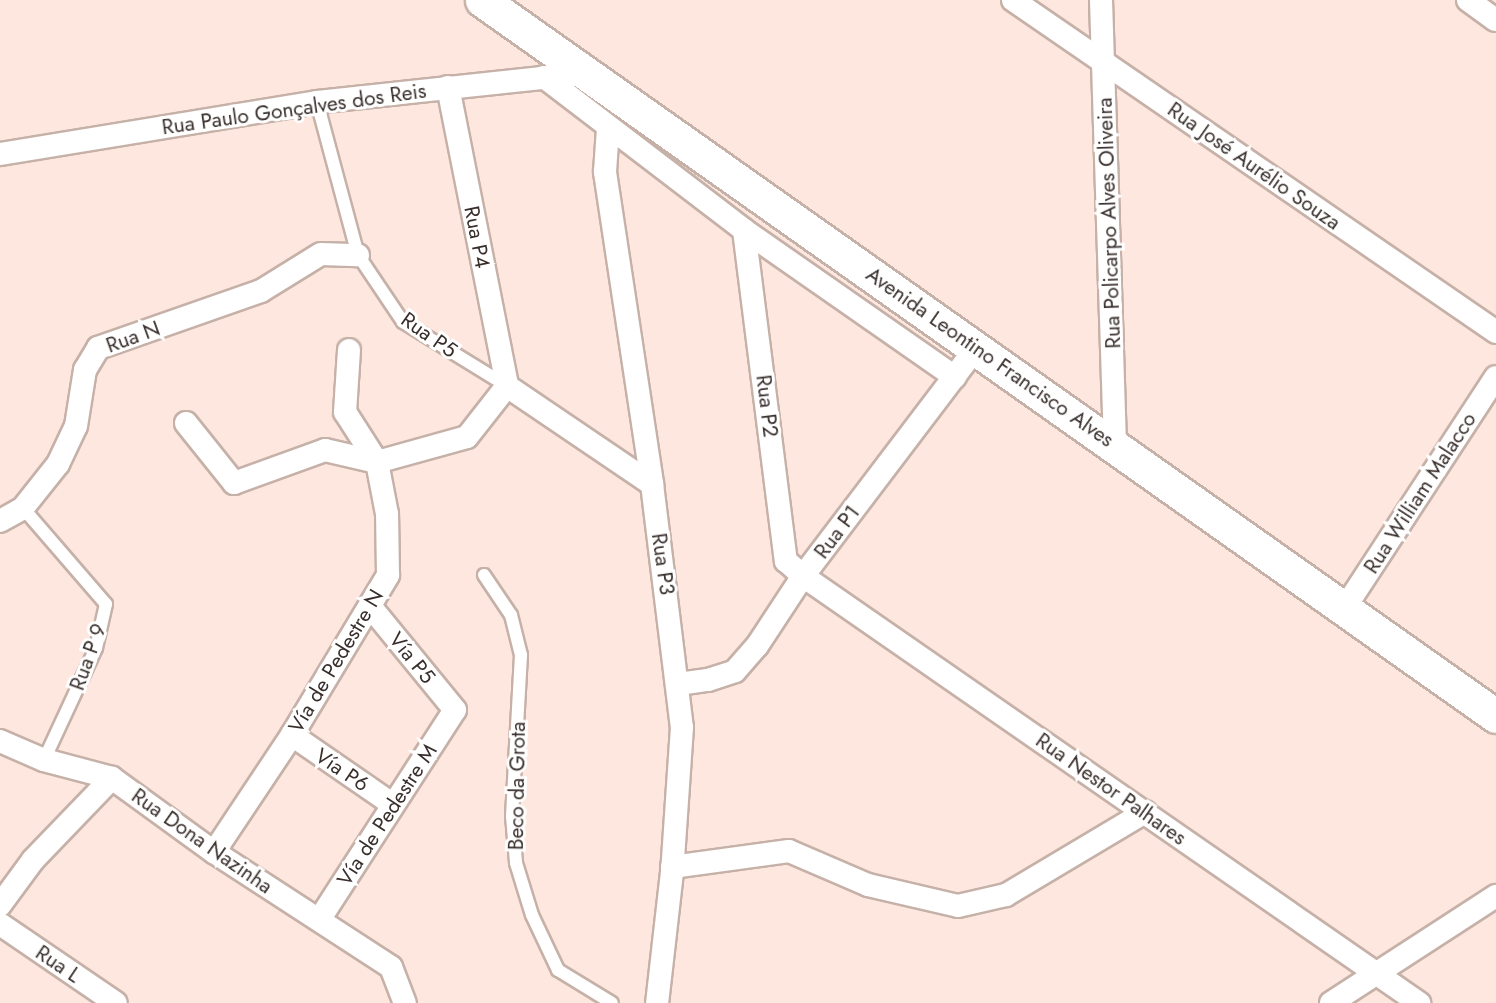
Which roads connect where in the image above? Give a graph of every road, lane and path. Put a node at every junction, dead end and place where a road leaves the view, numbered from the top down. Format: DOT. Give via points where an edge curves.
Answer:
graph roads {
  1 [pos="482,0"];
  2 [pos="1013,0"];
  3 [pos="1101,0"];
  4 [pos="1468,0"];
  5 [pos="1496,20"];
  6 [pos="1104,62"];
  7 [pos="590,74"];
  8 [pos="544,77"];
  9 [pos="448,87"];
  10 [pos="318,102"];
  11 [pos="608,128"];
  12 [pos="0,153"];
  13 [pos="744,230"];
  14 [pos="358,255"];
  15 [pos="1496,332"];
  16 [pos="976,348"];
  17 [pos="348,350"];
  18 [pos="955,377"];
  19 [pos="1496,378"];
  20 [pos="507,387"];
  21 [pos="186,423"];
  22 [pos="1115,446"];
  23 [pos="377,462"];
  24 [pos="652,484"];
  25 [pos="9,512"];
  26 [pos="484,575"];
  27 [pos="803,576"];
  28 [pos="370,606"];
  29 [pos="1344,609"];
  30 [pos="678,684"];
  31 [pos="455,710"];
  32 [pos="1496,716"];
  33 [pos="292,735"];
  34 [pos="6,747"];
  35 [pos="44,760"];
  36 [pos="112,778"];
  37 [pos="392,804"];
  38 [pos="1145,812"];
  39 [pos="214,852"];
  40 [pos="672,867"];
  41 [pos="1496,896"];
  42 [pos="0,905"];
  43 [pos="319,920"];
  44 [pos="0,924"];
  45 [pos="1374,975"];
  46 [pos="116,1003"];
  47 [pos="405,1003"];
  48 [pos="612,1003"];
  49 [pos="657,1003"];
  50 [pos="1331,1003"];
  51 [pos="1419,1003"];
  1 -- 7 [label="street, Avenida Leontino Francisco Alves"];
  2 -- 6 [label="street, Rua José Aurélio Souza"];
  3 -- 6 [label="street, Rua Policarpo Alves Oliveira"];
  4 -- 5 [label="street"];
  6 -- 15 [label="street, Rua José Aurélio Souza"];
  6 -- 22 [label="street, Rua Policarpo Alves Oliveira"];
  7 -- 8 [label="street, Rua Paulo Gonçalves dos Reis"];
  7 -- 16 [label="street, Avenida Leontino Francisco Alves"];
  8 -- 9 [label="street, Rua Paulo Gonçalves dos Reis"];
  8 -- 11 [label="street, Avenida Leontino Francisco Alves"];
  9 -- 10 [label="street, Rua Paulo Gonçalves dos Reis"];
  9 -- 20 [label="street, Rua P4"];
  10 -- 12 [label="street, Rua Paulo Gonçalves dos Reis"];
  10 -- 14 [label="lane, Rua P5"];
  11 -- 13 [label="street, Avenida Leontino Francisco Alves"];
  11 -- 24 [label="street, Rua P3" via="605,172"];
  13 -- 18 [label="street, Avenida Leontino Francisco Alves"];
  13 -- 27 [label="street, Rua P2" via="786,561"];
  14 -- 20 [label="lane, Rua P5" via="403,322"];
  14 -- 25 [label="street, Rua N" via="321,255 261,291 98,348 85,370 76,426 58,464"];
  16 -- 18 [label="street, Rua P1"];
  16 -- 22 [label="street, Avenida Leontino Francisco Alves"];
  17 -- 23 [label="street" via="345,412"];
  18 -- 27 [label="street, Rua P1"];
  19 -- 29 [label="street, Rua William Malacco"];
  20 -- 23 [label="street" via="467,437"];
  20 -- 24 [label="street, Rua P5"];
  21 -- 23 [label="street" via="234,483 325,450"];
  22 -- 29 [label="street, Avenida Leontino Francisco Alves"];
  23 -- 28 [label="street, Vía de Pedestre N" via="387,514 388,575"];
  24 -- 30 [label="street, Rua P3"];
  25 -- 35 [label="lane, Rua P 9" via="106,604 96,648"];
  26 -- 48 [label="lane, Beco da Grota" via="511,615 521,655 512,816 516,863 532,915 558,970"];
  27 -- 30 [label="street, Rua P1" via="757,646 735,671"];
  27 -- 38 [label="street, Rua Nestor Palhares"];
  28 -- 31 [label="street, Vía P5"];
  28 -- 33 [label="street, Vía de Pedestre N"];
  29 -- 32 [label="street, Avenida Leontino Francisco Alves"];
  30 -- 40 [label="street, Rua P3" via="682,727"];
  31 -- 37 [label="street, Vía de Pedestre M"];
  33 -- 37 [label="street, Vía P6"];
  33 -- 39 [label="street, Vía de Pedestre N"];
  34 -- 35 [label="street, Rua Dona Nazinha"];
  35 -- 36 [label="street, Rua Dona Nazinha"];
  36 -- 39 [label="street, Rua Dona Nazinha"];
  36 -- 42 [label="street" via="33,860"];
  37 -- 43 [label="street, Vía de Pedestre M"];
  38 -- 40 [label="street" via="1006,895 958,906 868,885 789,851"];
  38 -- 45 [label="street, Rua Nestor Palhares"];
  39 -- 43 [label="street, Rua Dona Nazinha"];
  40 -- 49 [label="street, Rua P3"];
  41 -- 45 [label="street"];
  43 -- 47 [label="street, Rua Dona Nazinha" via="391,967"];
  44 -- 46 [label="street, Rua L"];
  45 -- 50 [label="street"];
  45 -- 51 [label="street, Rua Nestor Palhares"];
}
